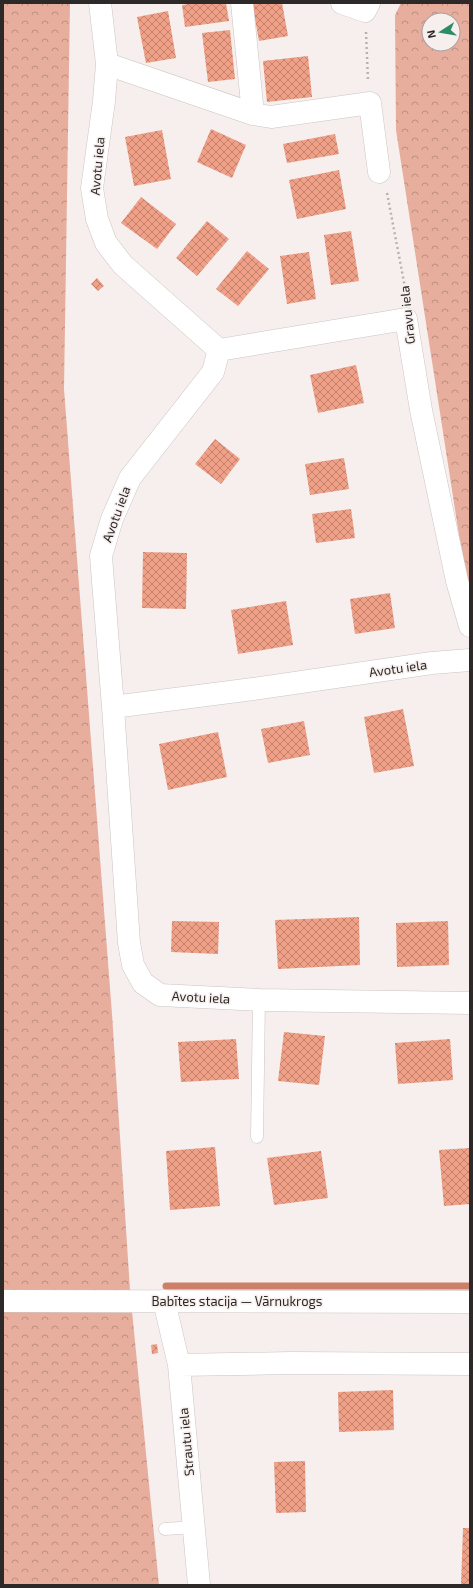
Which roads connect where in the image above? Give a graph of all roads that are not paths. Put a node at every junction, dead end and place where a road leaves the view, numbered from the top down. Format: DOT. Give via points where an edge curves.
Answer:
graph roads {
  1 [pos="100,3"];
  2 [pos="242,3"];
  3 [pos="342,3"];
  4 [pos="367,7"];
  5 [pos="107,64"];
  6 [pos="253,114"];
  7 [pos="379,172"];
  8 [pos="219,350"];
  9 [pos="470,626"];
  10 [pos="470,660"];
  11 [pos="113,707"];
  12 [pos="259,1000"];
  13 [pos="470,1003"];
  14 [pos="257,1137"];
  15 [pos="3,1301"];
  16 [pos="164,1301"];
  17 [pos="470,1302"];
  18 [pos="470,1364"];
  19 [pos="179,1365"];
  20 [pos="194,1527"];
  21 [pos="166,1530"];
  22 [pos="200,1585"];
  1 -- 5 [label="street, Avotu iela"];
  2 -- 6 [label="street"];
  3 -- 4 [label="street"];
  5 -- 6 [label="street"];
  5 -- 8 [label="street, Avotu iela" via="92,188 97,219 106,243 123,265"];
  6 -- 7 [label="street" via="271,117 370,103"];
  8 -- 9 [label="street, Gravu iela" via="406,319 421,410 457,581"];
  8 -- 11 [label="street, Avotu iela" via="213,372 130,478 112,519 101,556"];
  10 -- 11 [label="street, Avotu iela"];
  11 -- 12 [label="street, Avotu iela" via="129,943 133,964 143,983 160,995"];
  12 -- 13 [label="street, Avotu iela"];
  12 -- 14 [label="lane"];
  15 -- 16 [label="street, Babītes stacija — Vārnukrogs"];
  16 -- 17 [label="street, Babītes stacija — Vārnukrogs"];
  16 -- 19 [label="street, Strautu iela"];
  18 -- 19 [label="street"];
  19 -- 20 [label="street, Strautu iela"];
  20 -- 21 [label="lane"];
  20 -- 22 [label="street, Strautu iela"];
}
